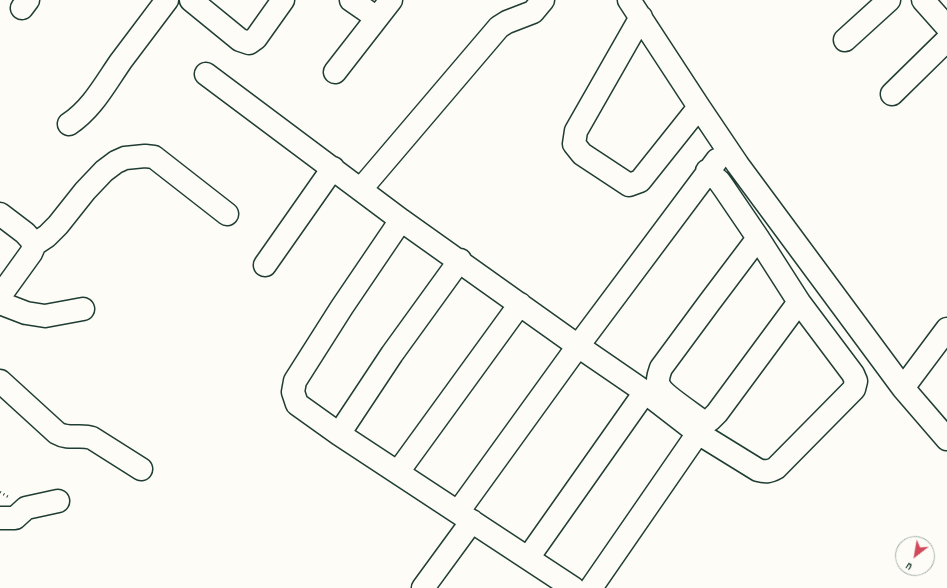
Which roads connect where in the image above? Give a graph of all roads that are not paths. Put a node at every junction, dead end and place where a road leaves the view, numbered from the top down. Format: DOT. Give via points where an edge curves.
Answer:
graph roads {
  1 [pos="167,0"];
  2 [pos="191,0"];
  3 [pos="283,0"];
  4 [pos="351,0"];
  5 [pos="391,0"];
  6 [pos="544,0"];
  7 [pos="889,0"];
  8 [pos="922,0"];
  9 [pos="635,9"];
  10 [pos="377,18"];
  11 [pos="947,27"];
  12 [pos="845,40"];
  13 [pos="947,40"];
  14 [pos="335,72"];
  15 [pos="206,74"];
  16 [pos="892,94"];
  17 [pos="699,108"];
  18 [pos="69,124"];
  19 [pos="732,157"];
  20 [pos="333,168"];
  21 [pos="713,176"];
  22 [pos="360,189"];
  23 [pos="0,214"];
  24 [pos="227,214"];
  25 [pos="401,220"];
  26 [pos="758,238"];
  27 [pos="35,244"];
  28 [pos="460,260"];
  29 [pos="265,265"];
  30 [pos="0,296"];
  31 [pos="798,302"];
  32 [pos="0,303"];
  33 [pos="520,304"];
  34 [pos="83,309"];
  35 [pos="947,329"];
  36 [pos="583,349"];
  37 [pos="0,382"];
  38 [pos="903,388"];
  39 [pos="645,392"];
  40 [pos="339,434"];
  41 [pos="704,436"];
  42 [pos="947,439"];
  43 [pos="141,470"];
  44 [pos="398,472"];
  45 [pos="58,502"];
  46 [pos="466,517"];
  47 [pos="0,518"];
  48 [pos="528,558"];
  49 [pos="423,588"];
  50 [pos="573,588"];
  51 [pos="591,588"];
  52 [pos="609,588"];
  1 -- 18 [label="street" via="91,104"];
  2 -- 3 [label="street" via="240,40 250,43"];
  4 -- 10 [label="street"];
  5 -- 10 [label="street"];
  6 -- 22 [label="street" via="533,12 499,27"];
  7 -- 12 [label="street"];
  8 -- 11 [label="street"];
  9 -- 17 [label="street"];
  9 -- 17 [label="street" via="576,131 574,144 582,154 630,185 640,181"];
  10 -- 14 [label="street"];
  13 -- 16 [label="street"];
  15 -- 20 [label="street"];
  17 -- 19 [label="street"];
  19 -- 21 [label="street" via="730,173"];
  19 -- 38 [label="street"];
  20 -- 22 [label="street"];
  20 -- 29 [label="street"];
  21 -- 26 [label="street"];
  21 -- 36 [label="street"];
  22 -- 25 [label="street"];
  23 -- 27 [label="street"];
  24 -- 27 [label="street" via="154,157 136,157 116,162 104,171 58,225"];
  25 -- 28 [label="street"];
  25 -- 40 [label="street" via="338,314 293,388 297,404"];
  26 -- 31 [label="street"];
  26 -- 31 [label="street" via="661,368 658,378 660,387 702,421 710,420"];
  27 -- 30 [label="street"];
  28 -- 33 [label="street"];
  28 -- 40 [label="street" via="392,354"];
  31 -- 41 [label="street" via="853,374 856,381 854,389 771,471 758,470"];
  32 -- 34 [label="street" via="26,313 45,316"];
  33 -- 36 [label="street"];
  33 -- 44 [label="street"];
  35 -- 38 [label="street"];
  36 -- 39 [label="street"];
  36 -- 46 [label="street"];
  37 -- 43 [label="street" via="57,433 92,438"];
  38 -- 42 [label="street"];
  39 -- 41 [label="street"];
  39 -- 48 [label="street"];
  40 -- 44 [label="street"];
  41 -- 51 [label="street"];
  41 -- 52 [label="street"];
  44 -- 46 [label="street"];
  45 -- 47 [label="street" via="26,508 16,518"];
  46 -- 48 [label="street"];
  46 -- 49 [label="street"];
  48 -- 50 [label="street"];
}
